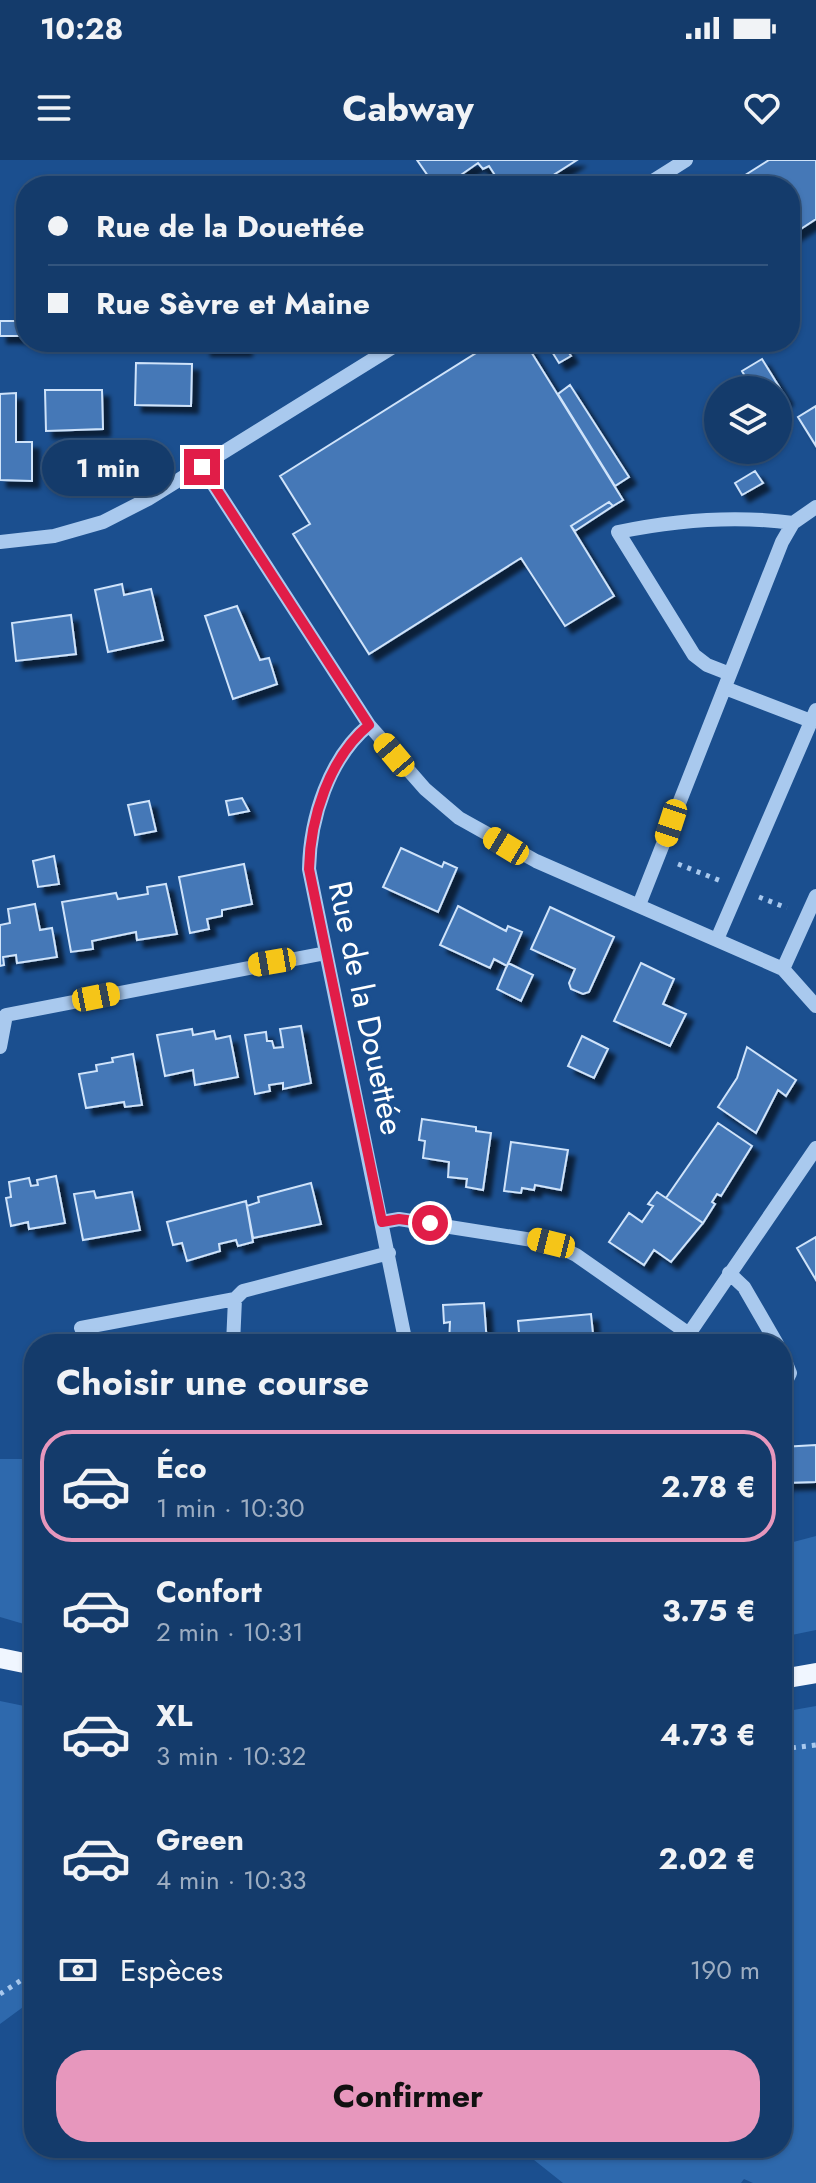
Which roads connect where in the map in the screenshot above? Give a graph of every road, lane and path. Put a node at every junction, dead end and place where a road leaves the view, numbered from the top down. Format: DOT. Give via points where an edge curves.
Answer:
graph roads {
  1 [pos="686,160"];
  2 [pos="661,176"];
  3 [pos="385,352"];
  4 [pos="202,467"];
  5 [pos="816,507"];
  6 [pos="793,523"];
  7 [pos="0,542"];
  8 [pos="728,681"];
  9 [pos="814,716"];
  10 [pos="369,725"];
  11 [pos="673,862"];
  12 [pos="729,885"];
  13 [pos="748,893"];
  14 [pos="816,896"];
  15 [pos="639,905"];
  16 [pos="791,910"];
  17 [pos="718,937"];
  18 [pos="326,953"];
  19 [pos="783,969"];
  20 [pos="816,1006"];
  21 [pos="0,1047"];
  22 [pos="816,1148"];
  23 [pos="382,1222"];
  24 [pos="389,1253"];
  25 [pos="729,1273"];
  26 [pos="235,1299"];
  27 [pos="81,1328"];
  28 [pos="233,1334"];
  29 [pos="404,1334"];
  30 [pos="679,1334"];
  31 [pos="688,1334"];
  32 [pos="771,1334"];
  33 [pos="0,1658"];
  34 [pos="24,1663"];
  35 [pos="816,1673"];
  36 [pos="792,1677"];
  37 [pos="816,1745"];
  38 [pos="792,1748"];
  39 [pos="24,1978"];
  40 [pos="0,1994"];
  1 -- 2 [label="street"];
  3 -- 4 [label="street"];
  4 -- 7 [label="street" via="103,522 54,536"];
  4 -- 10 [label="street"];
  5 -- 6 [label="street"];
  6 -- 8 [label="street"];
  6 -- 8 [label="street" via="746,517 618,532 694,655"];
  8 -- 9 [label="street"];
  8 -- 15 [label="street"];
  9 -- 17 [label="street"];
  10 -- 15 [label="street" via="425,789 459,818 536,861"];
  10 -- 18 [label="street, Rue de la Douettée" via="336,763 310,845 309,869"];
  11 -- 12 [label="path"];
  13 -- 16 [label="path"];
  14 -- 19 [label="street"];
  15 -- 17 [label="street"];
  17 -- 19 [label="street"];
  18 -- 21 [label="street" via="6,1015"];
  18 -- 23 [label="street, Rue de la Douettée"];
  19 -- 20 [label="street"];
  22 -- 25 [label="street"];
  23 -- 24 [label="street, Rue de la Douettée"];
  23 -- 30 [label="street" via="399,1219 551,1243 576,1255"];
  24 -- 26 [label="street" via="255,1287"];
  24 -- 29 [label="street, Rue de la Douettée"];
  25 -- 31 [label="street"];
  25 -- 32 [label="street" via="744,1287"];
  26 -- 27 [label="street"];
  26 -- 28 [label="street"];
  33 -- 34 [label="main road"];
  35 -- 36 [label="main road"];
  37 -- 38 [label="path"];
  39 -- 40 [label="path"];
}
